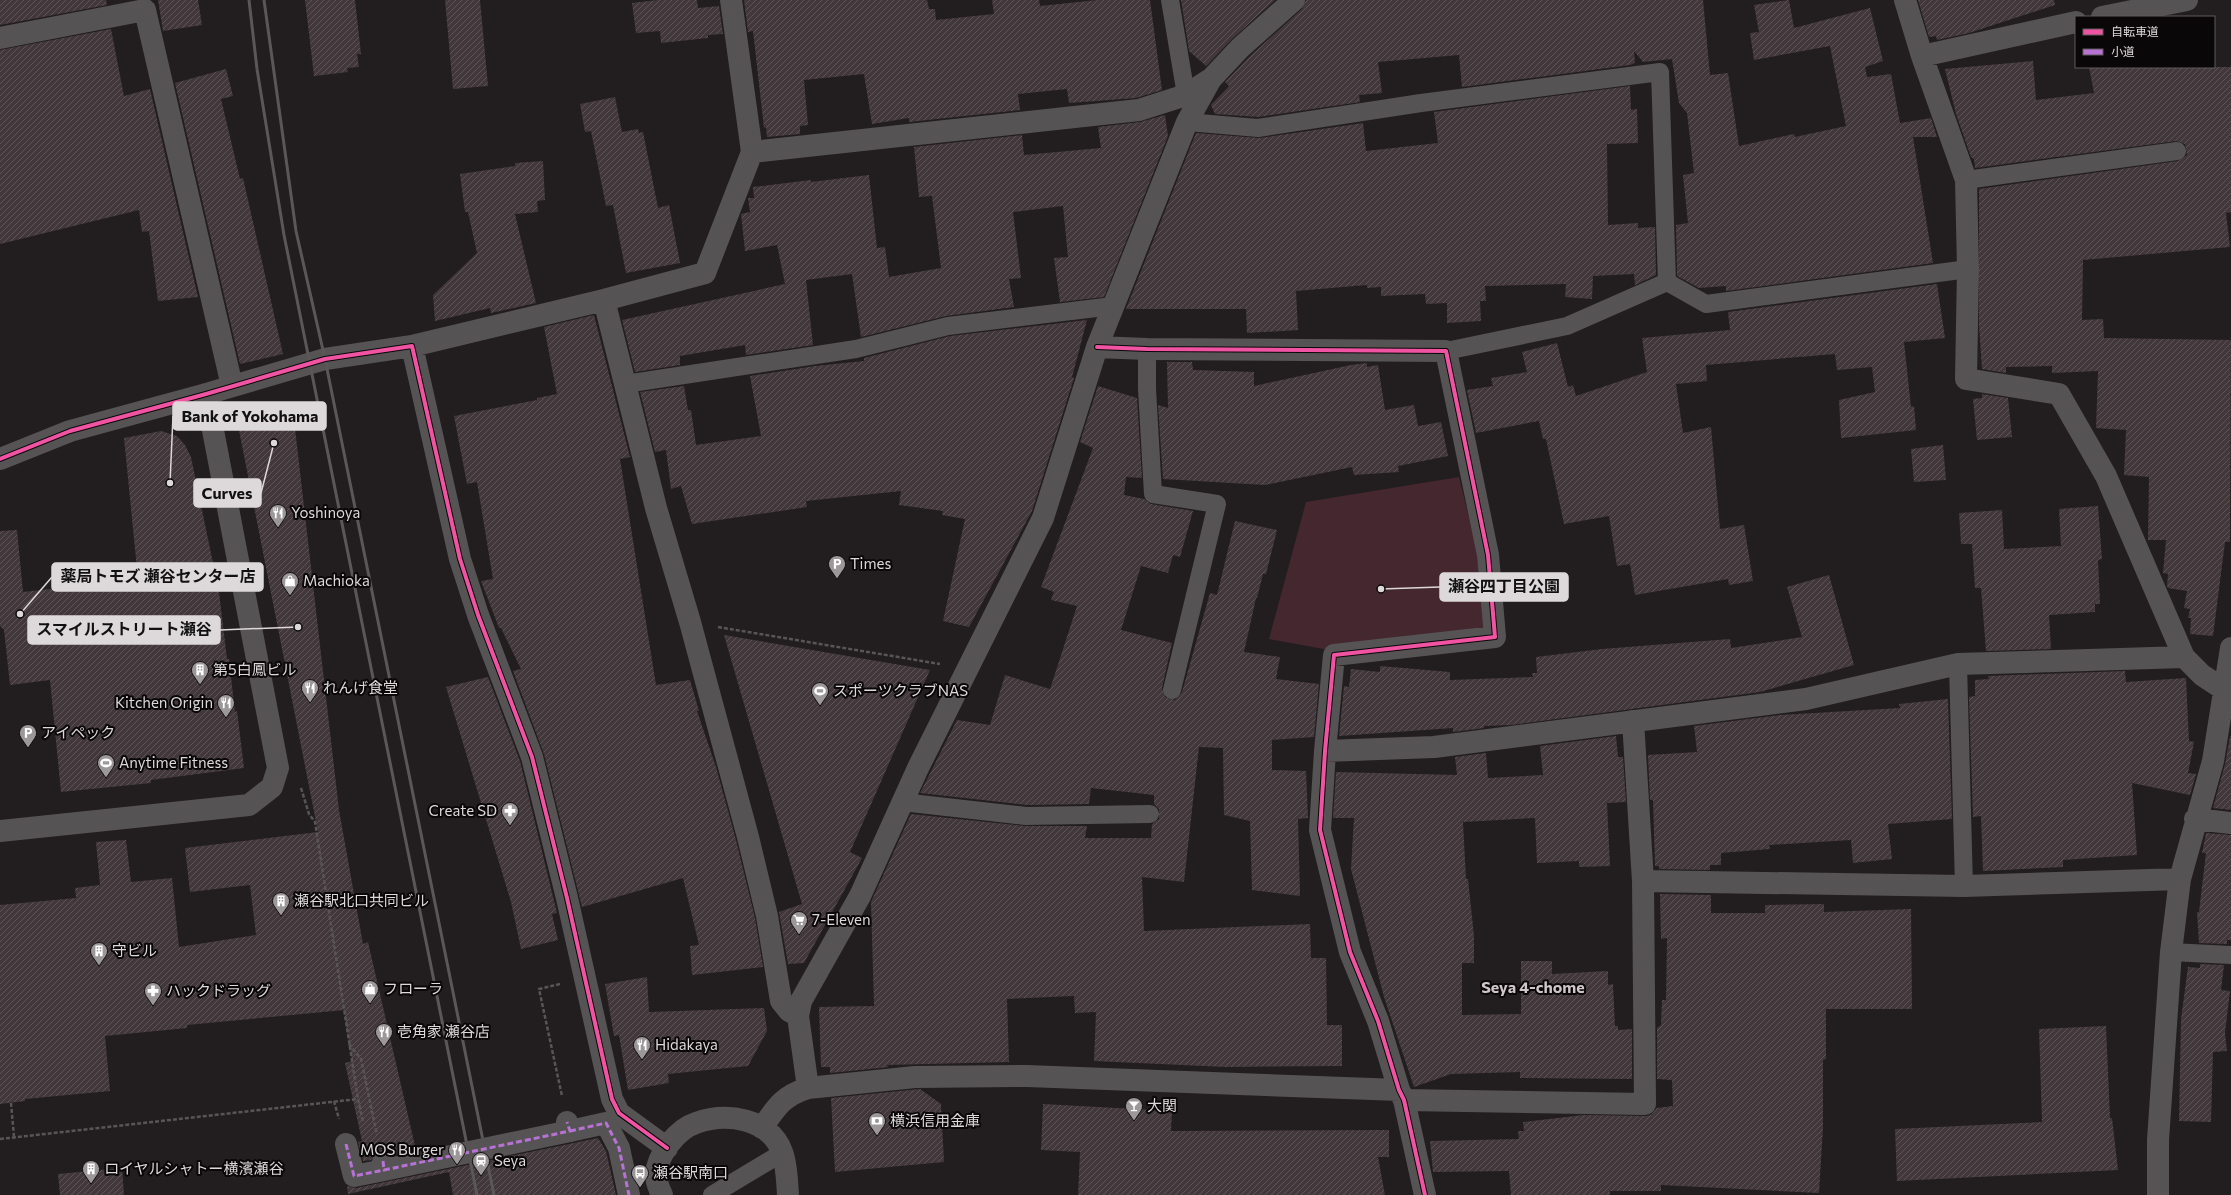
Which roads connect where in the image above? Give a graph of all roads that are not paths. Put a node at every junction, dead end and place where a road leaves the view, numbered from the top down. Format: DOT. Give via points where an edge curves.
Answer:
graph roads {
  1 [pos="731,0"];
  2 [pos="1170,0"];
  3 [pos="1294,0"];
  4 [pos="1905,0"];
  5 [pos="2187,0"];
  6 [pos="145,5"];
  7 [pos="2107,16"];
  8 [pos="2075,22"];
  9 [pos="0,38"];
  10 [pos="1922,56"];
  11 [pos="1211,79"];
  12 [pos="1186,95"];
  13 [pos="1187,122"];
  14 [pos="2177,151"];
  15 [pos="752,152"];
  16 [pos="1966,180"];
  17 [pos="1968,269"];
  18 [pos="1667,282"];
  19 [pos="604,300"];
  20 [pos="1113,306"];
  21 [pos="412,346"];
  22 [pos="1097,347"];
  23 [pos="1148,349"];
  24 [pos="1446,351"];
  25 [pos="625,384"];
  26 [pos="232,386"];
  27 [pos="206,394"];
  28 [pos="0,458"];
  29 [pos="2231,648"];
  30 [pos="2184,656"];
  31 [pos="1958,664"];
  32 [pos="2223,689"];
  33 [pos="1172,690"];
  34 [pos="1633,721"];
  35 [pos="1325,751"];
  36 [pos="902,802"];
  37 [pos="1150,814"];
  38 [pos="2196,818"];
  39 [pos="2231,823"];
  40 [pos="0,831"];
  41 [pos="2180,879"];
  42 [pos="1643,881"];
  43 [pos="1964,886"];
  44 [pos="2171,952"];
  45 [pos="2231,955"];
  46 [pos="798,1016"];
  47 [pos="808,1088"];
  48 [pos="1402,1095"];
  49 [pos="762,1128"];
  50 [pos="346,1144"];
  51 [pos="667,1148"];
  52 [pos="782,1152"];
  53 [pos="629,1195"];
  54 [pos="662,1195"];
  55 [pos="712,1195"];
  56 [pos="788,1195"];
  57 [pos="1425,1195"];
  58 [pos="2158,1195"];
  1 -- 15 [label="street"];
  2 -- 12 [label="lane"];
  3 -- 11 [label="street" via="1240,48"];
  4 -- 10 [label="street"];
  5 -- 7 [label="street"];
  6 -- 9 [label="street"];
  6 -- 26 [label="street"];
  8 -- 10 [label="street"];
  10 -- 16 [label="street"];
  11 -- 12 [label="street"];
  11 -- 13 [label="street"];
  12 -- 15 [label="street" via="1125,112"];
  13 -- 18 [label="lane" via="1258,128 1428,102 1660,72"];
  13 -- 20 [label="street"];
  14 -- 16 [label="lane"];
  15 -- 19 [label="street" via="705,273"];
  16 -- 17 [label="street"];
  17 -- 18 [label="lane" via="1706,304"];
  17 -- 30 [label="street" via="1966,379 2059,394 2106,476"];
  18 -- 24 [label="lane" via="1567,326"];
  19 -- 21 [label="street"];
  19 -- 25 [label="street"];
  20 -- 22 [label="street"];
  20 -- 25 [label="lane" via="948,326 856,348"];
  21 -- 26 [label="street" via="325,359"];
  21 -- 51 [label="street" via="460,559 478,615 532,757 567,898 612,1100 620,1113"];
  22 -- 23 [label="street"];
  22 -- 36 [label="street" via="1043,518"];
  23 -- 24 [label="street"];
  23 -- 33 [label="lane" via="1147,389 1153,494 1217,504"];
  24 -- 35 [label="street" via="1488,555 1495,637 1334,655"];
  25 -- 46 [label="street" via="656,508 690,622 748,837 767,916 781,1001 789,1011"];
  26 -- 27 [label="street"];
  27 -- 28 [label="street" via="70,431"];
  27 -- 40 [label="street" via="278,768 272,786 249,805"];
  29 -- 32 [label="street"];
  30 -- 31 [label="street"];
  30 -- 32 [label="street" via="2202,675"];
  31 -- 34 [label="street" via="1806,699"];
  31 -- 43 [label="lane"];
  32 -- 38 [label="street" via="2213,761"];
  34 -- 35 [label="street" via="1434,747"];
  34 -- 42 [label="street"];
  35 -- 48 [label="street" via="1320,830 1350,952 1378,1020"];
  36 -- 37 [label="lane" via="1026,816"];
  36 -- 46 [label="street" via="860,896 801,1001"];
  38 -- 39 [label="street"];
  38 -- 41 [label="street"];
  41 -- 43 [label="street"];
  41 -- 44 [label="street"];
  42 -- 43 [label="street"];
  42 -- 48 [label="street" via="1644,1104"];
  44 -- 45 [label="lane"];
  44 -- 58 [label="street" via="2158,1140"];
  46 -- 47 [label="street"];
  47 -- 48 [label="street" via="915,1077 1027,1076"];
  47 -- 49 [label="street" via="786,1097 777,1105"];
  48 -- 57 [label="street"];
  49 -- 51 [label="street" via="750,1121 714,1118 694,1123"];
  49 -- 52 [label="street" via="774,1138"];
  50 -- 53 [label="street, bridge" via="354,1176 384,1166 569,1126 606,1123"];
  51 -- 54 [label="street" via="656,1174"];
  52 -- 55 [label="lane"];
  52 -- 56 [label="street"];
}
